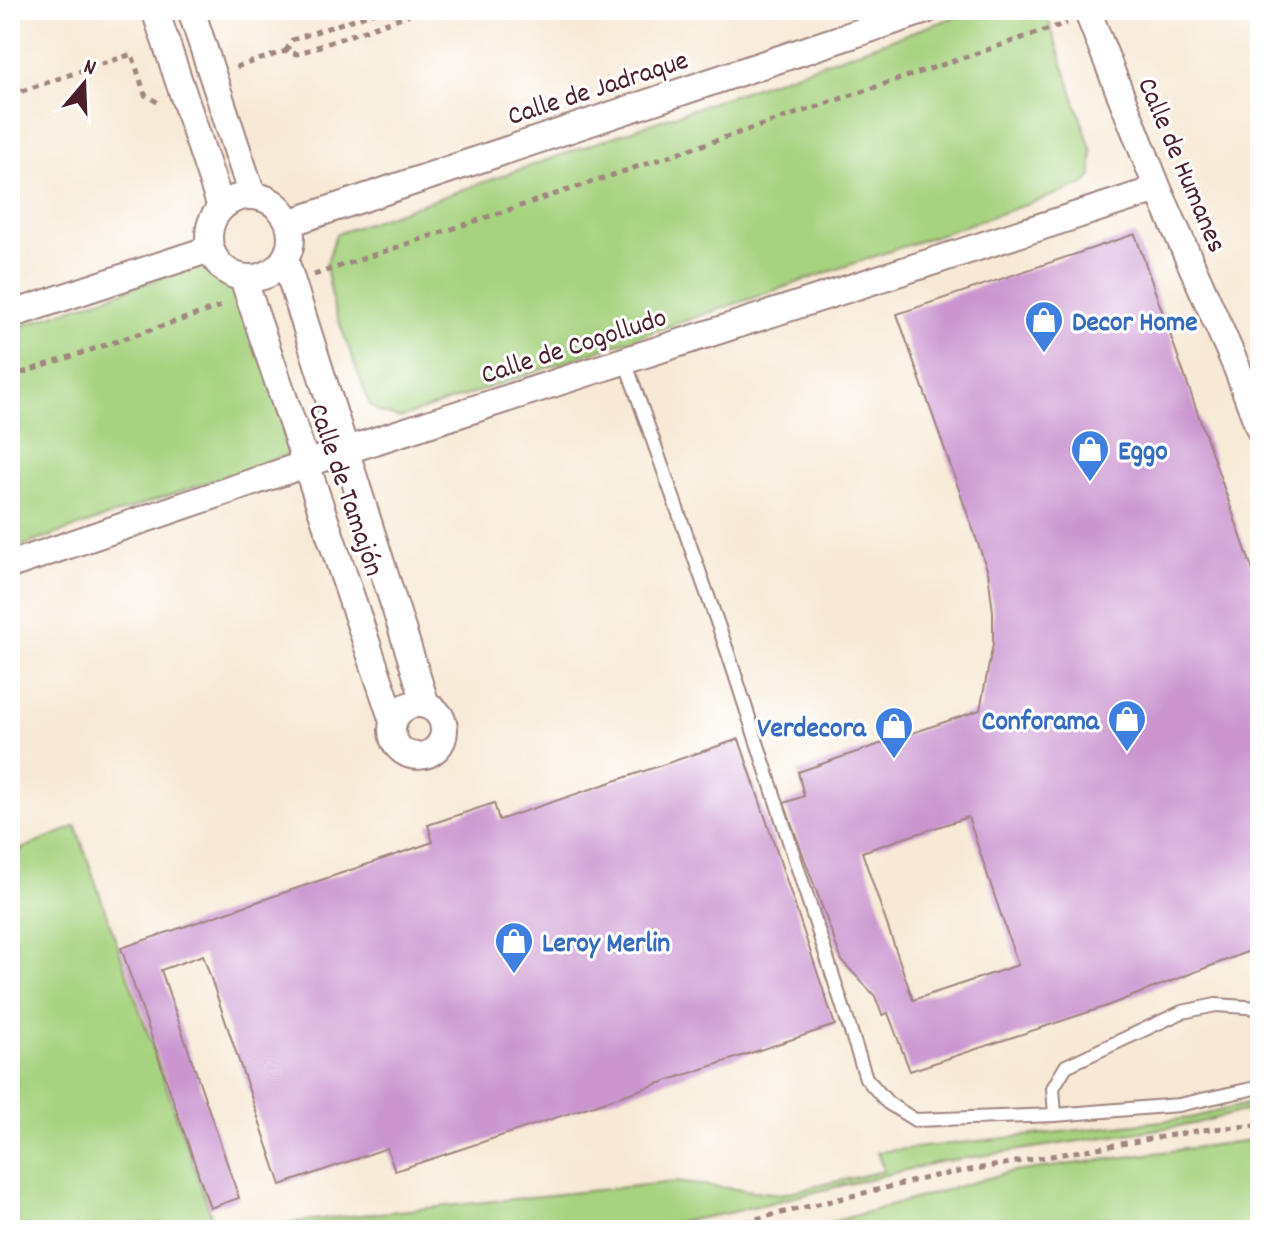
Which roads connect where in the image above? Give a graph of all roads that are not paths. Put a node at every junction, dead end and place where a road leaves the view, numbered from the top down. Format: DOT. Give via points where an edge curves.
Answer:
graph roads {
  1 [pos="155,10"];
  2 [pos="191,10"];
  3 [pos="926,10"];
  4 [pos="1088,13"];
  5 [pos="1158,189"];
  6 [pos="252,195"];
  7 [pos="221,207"];
  8 [pos="289,223"];
  9 [pos="210,249"];
  10 [pos="288,271"];
  11 [pos="246,287"];
  12 [pos="10,315"];
  13 [pos="625,361"];
  14 [pos="1260,430"];
  15 [pos="347,450"];
  16 [pos="305,464"];
  17 [pos="10,565"];
  18 [pos="426,705"];
  19 [pos="393,721"];
  20 [pos="1260,1008"];
  21 [pos="1260,1087"];
  22 [pos="1055,1115"];
  1 -- 7 [label="street"];
  2 -- 6 [label="street"];
  3 -- 8 [label="street, Calle de Jadraque"];
  4 -- 5 [label="street, Calle de Humanes"];
  5 -- 13 [label="street, Calle de Cogolludo"];
  5 -- 14 [label="street, Calle de Humanes"];
  6 -- 7 [label="street"];
  6 -- 8 [label="street" via="274,203"];
  7 -- 9 [label="street" via="210,227"];
  8 -- 10 [label="street"];
  9 -- 11 [label="street" via="222,268"];
  9 -- 12 [label="street"];
  10 -- 11 [label="street"];
  10 -- 15 [label="street, Calle de Tamajón"];
  11 -- 16 [label="street, Calle de Tamajón"];
  13 -- 15 [label="street, Calle de Cogolludo"];
  13 -- 22 [label="lane" via="728,653 866,1078 888,1103 915,1120"];
  15 -- 16 [label="street, Calle de Cogolludo"];
  15 -- 18 [label="street, Calle de Tamajón"];
  16 -- 17 [label="street, Calle de Cogolludo"];
  16 -- 19 [label="street, Calle de Tamajón"];
  18 -- 19 [label="street" via="410,705"];
  18 -- 19 [label="street" via="444,725 441,743 429,754 403,752 393,737"];
  20 -- 22 [label="lane" via="1216,1005 1182,1012 1066,1066 1053,1088"];
  21 -- 22 [label="lane" via="1179,1105"];
}
